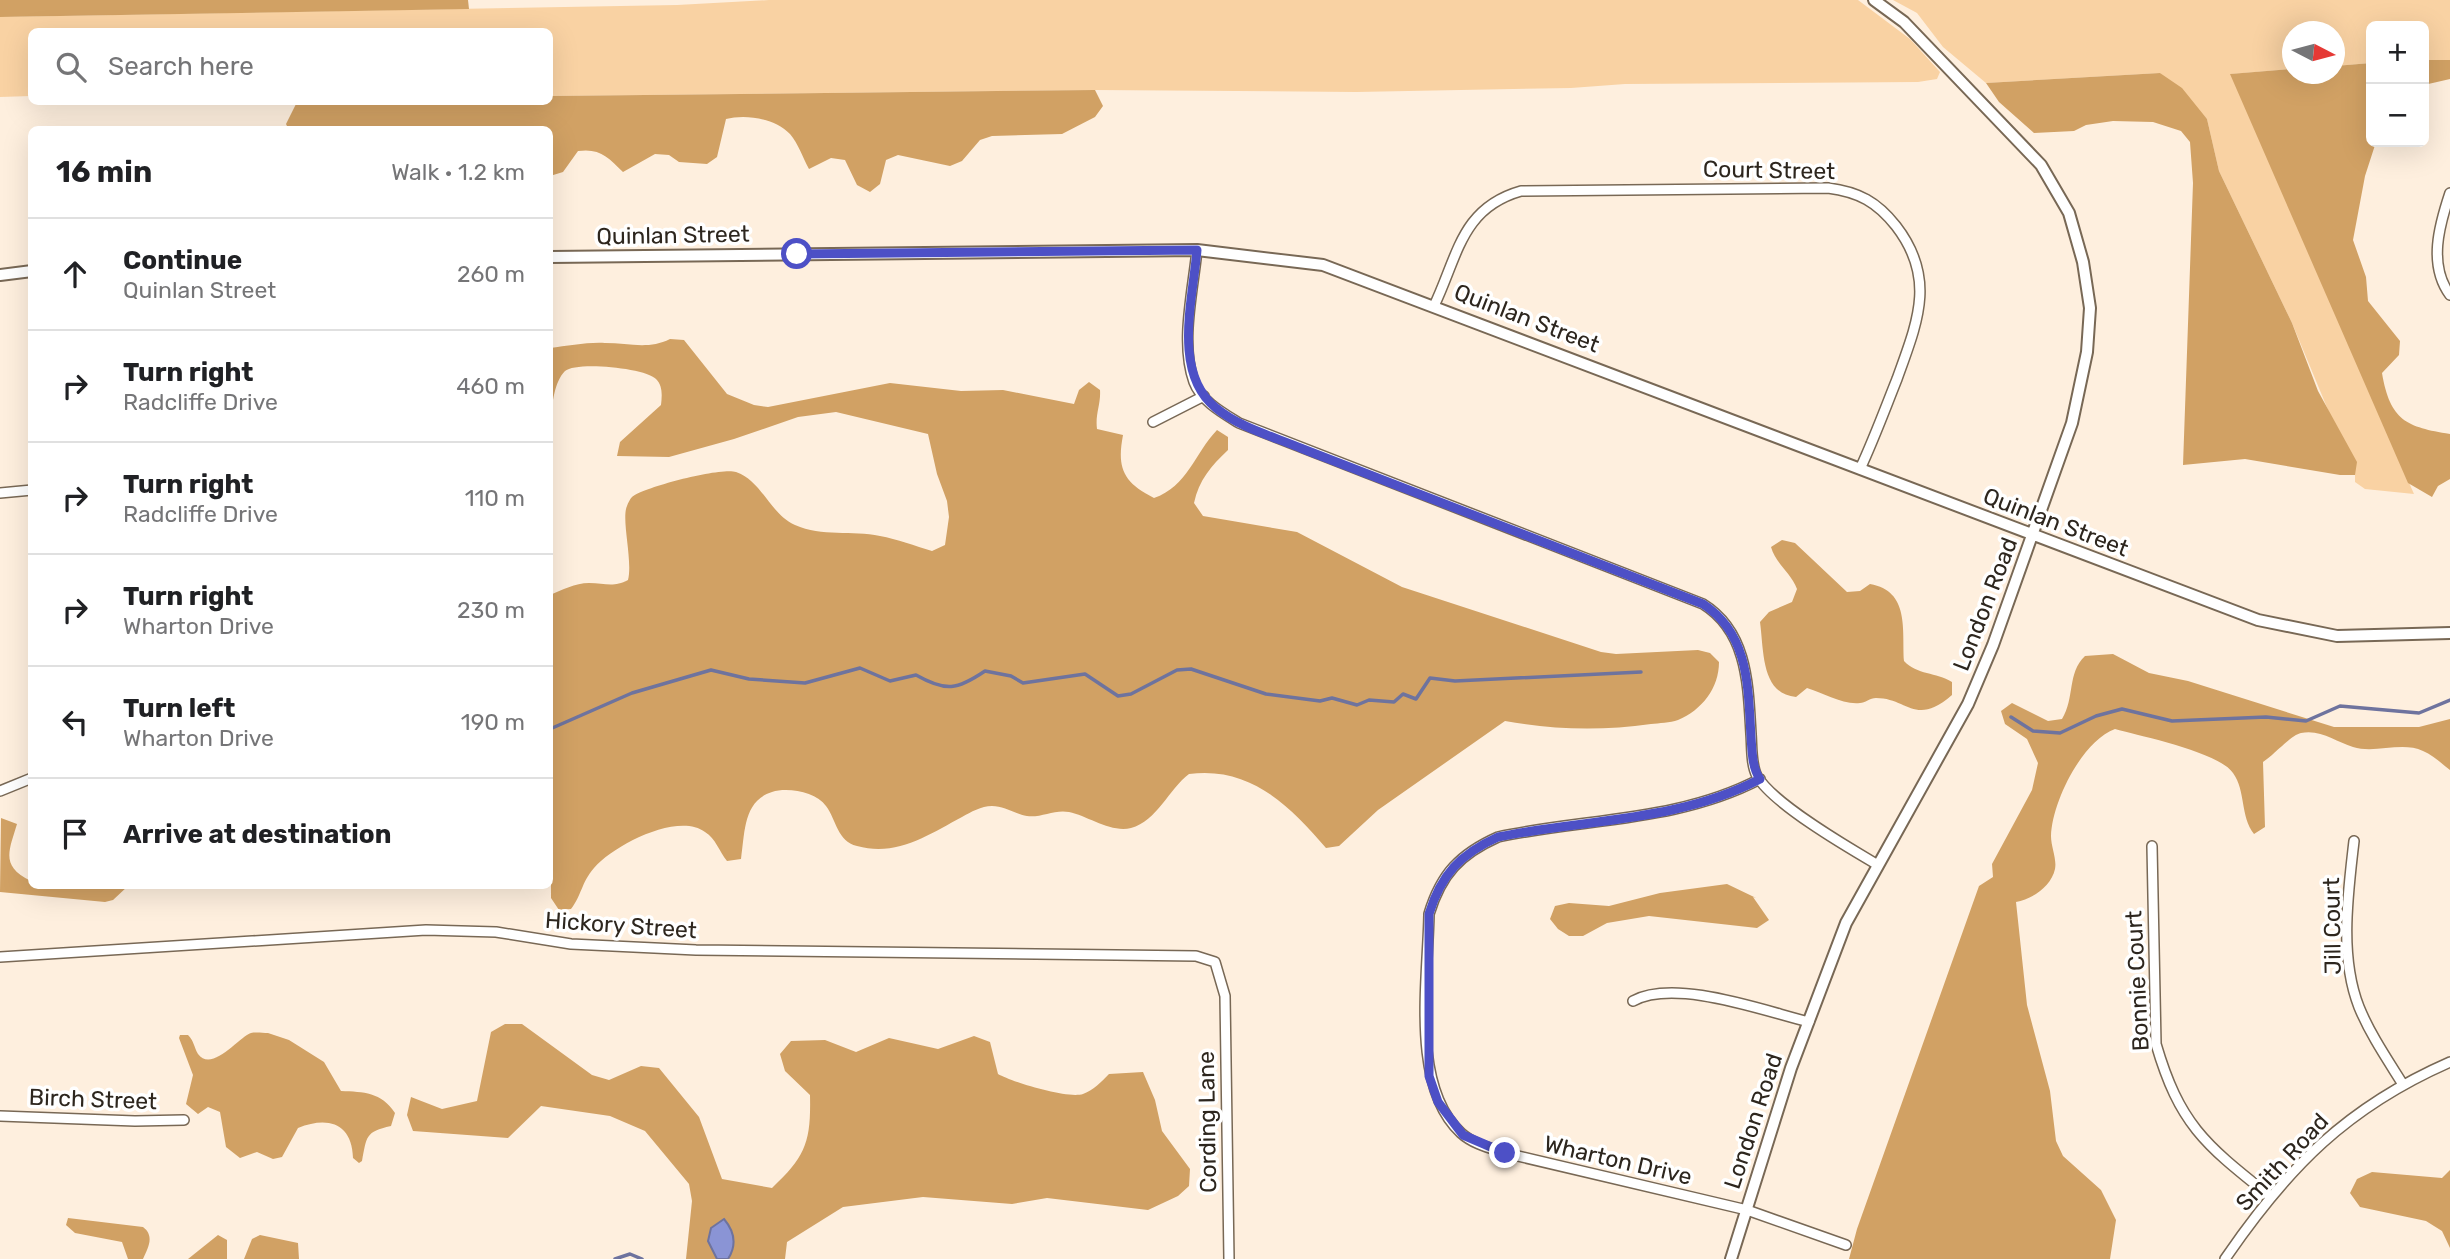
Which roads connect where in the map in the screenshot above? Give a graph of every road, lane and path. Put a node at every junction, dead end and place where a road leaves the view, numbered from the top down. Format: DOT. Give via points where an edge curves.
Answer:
graph roads {
  1 [pos="1874,0"];
  2 [pos="2450,193"];
  3 [pos="1197,250"];
  4 [pos="553,257"];
  5 [pos="28,272"];
  6 [pos="0,275"];
  7 [pos="2450,295"];
  8 [pos="1434,306"];
  9 [pos="1203,396"];
  10 [pos="1153,422"];
  11 [pos="1860,469"];
  12 [pos="28,490"];
  13 [pos="0,493"];
  14 [pos="2033,536"];
  15 [pos="2450,633"];
  16 [pos="1760,779"];
  17 [pos="28,780"];
  18 [pos="0,791"];
  19 [pos="2354,841"];
  20 [pos="2152,846"];
  21 [pos="1878,865"];
  22 [pos="0,957"];
  23 [pos="1223,985"];
  24 [pos="1633,1001"];
  25 [pos="1809,1022"];
  26 [pos="2450,1062"];
  27 [pos="2402,1083"];
  28 [pos="0,1116"];
  29 [pos="184,1120"];
  30 [pos="2271,1196"];
  31 [pos="1747,1210"];
  32 [pos="1846,1245"];
  33 [pos="1229,1259"];
  34 [pos="1731,1259"];
  35 [pos="2225,1259"];
  1 -- 14 [label="street, London Road" via="1904,22 2040,165 2069,213 2090,308 2087,352 2072,423"];
  2 -- 7 [label="street" via="2437,253 2439,274"];
  3 -- 4 [label="street, Quinlan Street"];
  3 -- 8 [label="street, Quinlan Street" via="1323,265"];
  3 -- 9 [label="street" via="1190,355 1195,383"];
  5 -- 6 [label="street"];
  8 -- 11 [label="street, Quinlan Street"];
  8 -- 11 [label="street, Court Street" via="1472,220 1501,197 1521,191 1828,188 1867,197 1899,230 1918,265 1920,316"];
  9 -- 10 [label="street"];
  9 -- 16 [label="street" via="1239,423 1703,604 1735,635 1740,650 1752,751"];
  11 -- 14 [label="street, Quinlan Street"];
  12 -- 13 [label="street"];
  14 -- 15 [label="street, Quinlan Street" via="2284,628 2337,636"];
  14 -- 21 [label="street, London Road" via="1968,704"];
  16 -- 21 [label="street" via="1825,834"];
  16 -- 31 [label="street, Wharton Drive" via="1730,794 1671,812 1498,837 1454,863 1436,891 1429,914 1429,1076 1438,1102 1463,1135 1505,1153"];
  17 -- 18 [label="street"];
  19 -- 27 [label="street, Jill Court" via="2348,886 2350,978 2359,1008"];
  20 -- 30 [label="street, Bonnie Court" via="2156,1044 2164,1073 2174,1098 2200,1135"];
  21 -- 25 [label="street, London Road" via="1846,923"];
  22 -- 23 [label="street, Hickory Street" via="426,930 684,949 1196,956 1215,962"];
  23 -- 33 [label="street, Cording Lane"];
  24 -- 25 [label="street" via="1656,992 1683,994"];
  25 -- 31 [label="street, London Road"];
  26 -- 27 [label="street, Smith Road"];
  27 -- 30 [label="street, Smith Road" via="2323,1142"];
  28 -- 29 [label="street, Birch Street"];
  30 -- 35 [label="street, Smith Road"];
  31 -- 32 [label="street, Wharton Drive"];
  31 -- 34 [label="street, London Road"];
}
